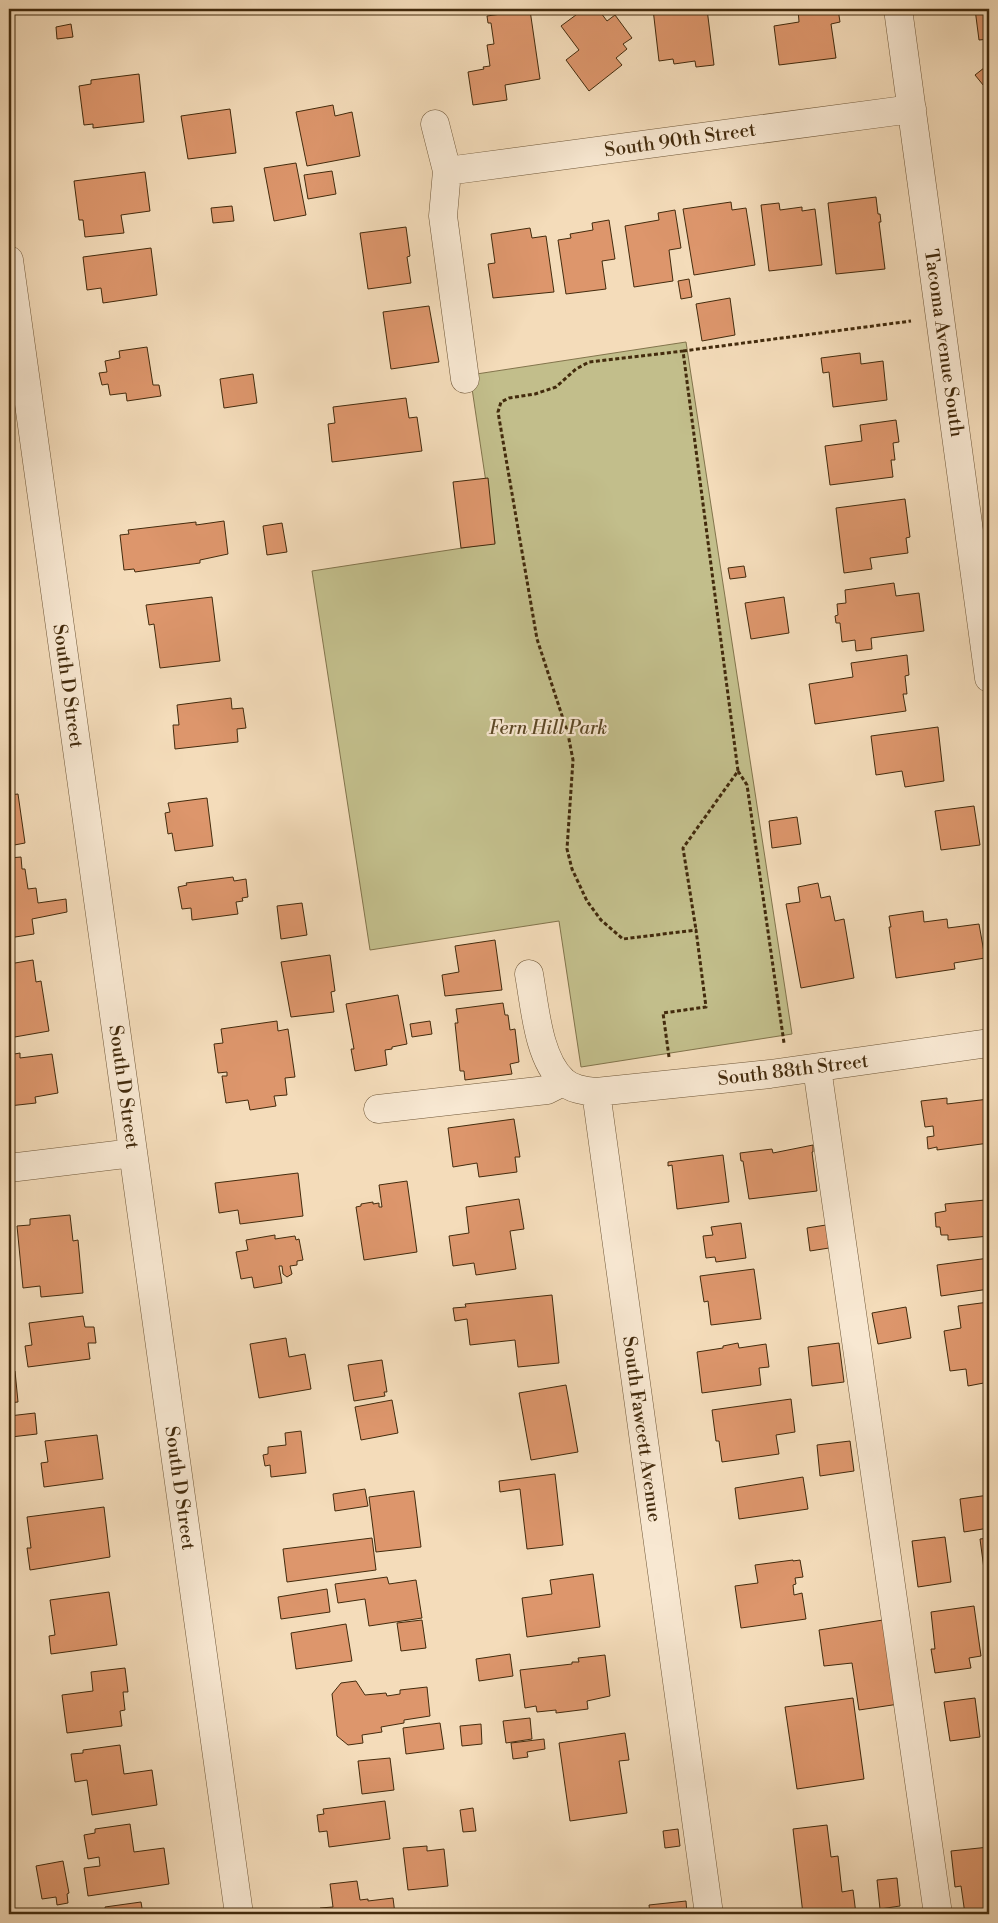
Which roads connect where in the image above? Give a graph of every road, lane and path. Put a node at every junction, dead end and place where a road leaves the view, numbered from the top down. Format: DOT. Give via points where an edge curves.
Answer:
graph roads {
  1 [pos="898,9"];
  2 [pos="912,109"];
  3 [pos="435,124"];
  4 [pos="447,170"];
  5 [pos="9,260"];
  6 [pos="11,295"];
  7 [pos="940,317"];
  8 [pos="683,351"];
  9 [pos="465,379"];
  10 [pos="989,678"];
  11 [pos="738,771"];
  12 [pos="696,930"];
  13 [pos="530,974"];
  14 [pos="989,1043"];
  15 [pos="817,1068"];
  16 [pos="788,1072"];
  17 [pos="563,1082"];
  18 [pos="673,1084"];
  19 [pos="596,1092"];
  20 [pos="378,1109"];
  21 [pos="133,1152"];
  22 [pos="9,1168"];
  23 [pos="239,1914"];
  24 [pos="709,1914"];
  25 [pos="938,1914"];
  1 -- 2 [label="street, Tacoma Avenue South"];
  2 -- 4 [label="street, South 90th Street"];
  2 -- 7 [label="street, Tacoma Avenue South"];
  3 -- 4 [label="street"];
  4 -- 9 [label="street" via="443,216"];
  5 -- 6 [label="street, South D Street"];
  6 -- 21 [label="street, South D Street"];
  7 -- 8 [label="path"];
  7 -- 10 [label="street, Tacoma Avenue South"];
  8 -- 11 [label="path"];
  8 -- 12 [label="path" via="589,362 556,386 501,402 498,412 536,639 568,734 572,760 567,849 572,869 587,901 601,920 623,940"];
  11 -- 12 [label="path" via="683,848"];
  11 -- 16 [label="path" via="747,785"];
  12 -- 18 [label="path" via="706,1007 663,1013"];
  13 -- 17 [label="street" via="540,1036 549,1062"];
  14 -- 15 [label="street, South 88th Street"];
  15 -- 16 [label="street, South 88th Street"];
  15 -- 25 [label="street"];
  16 -- 18 [label="street, South 88th Street"];
  17 -- 19 [label="street" via="582,1091"];
  17 -- 20 [label="street" via="547,1090"];
  18 -- 19 [label="street, South 88th Street"];
  19 -- 24 [label="street, South Fawcett Avenue"];
  21 -- 22 [label="street"];
  21 -- 23 [label="street, South D Street"];
}
